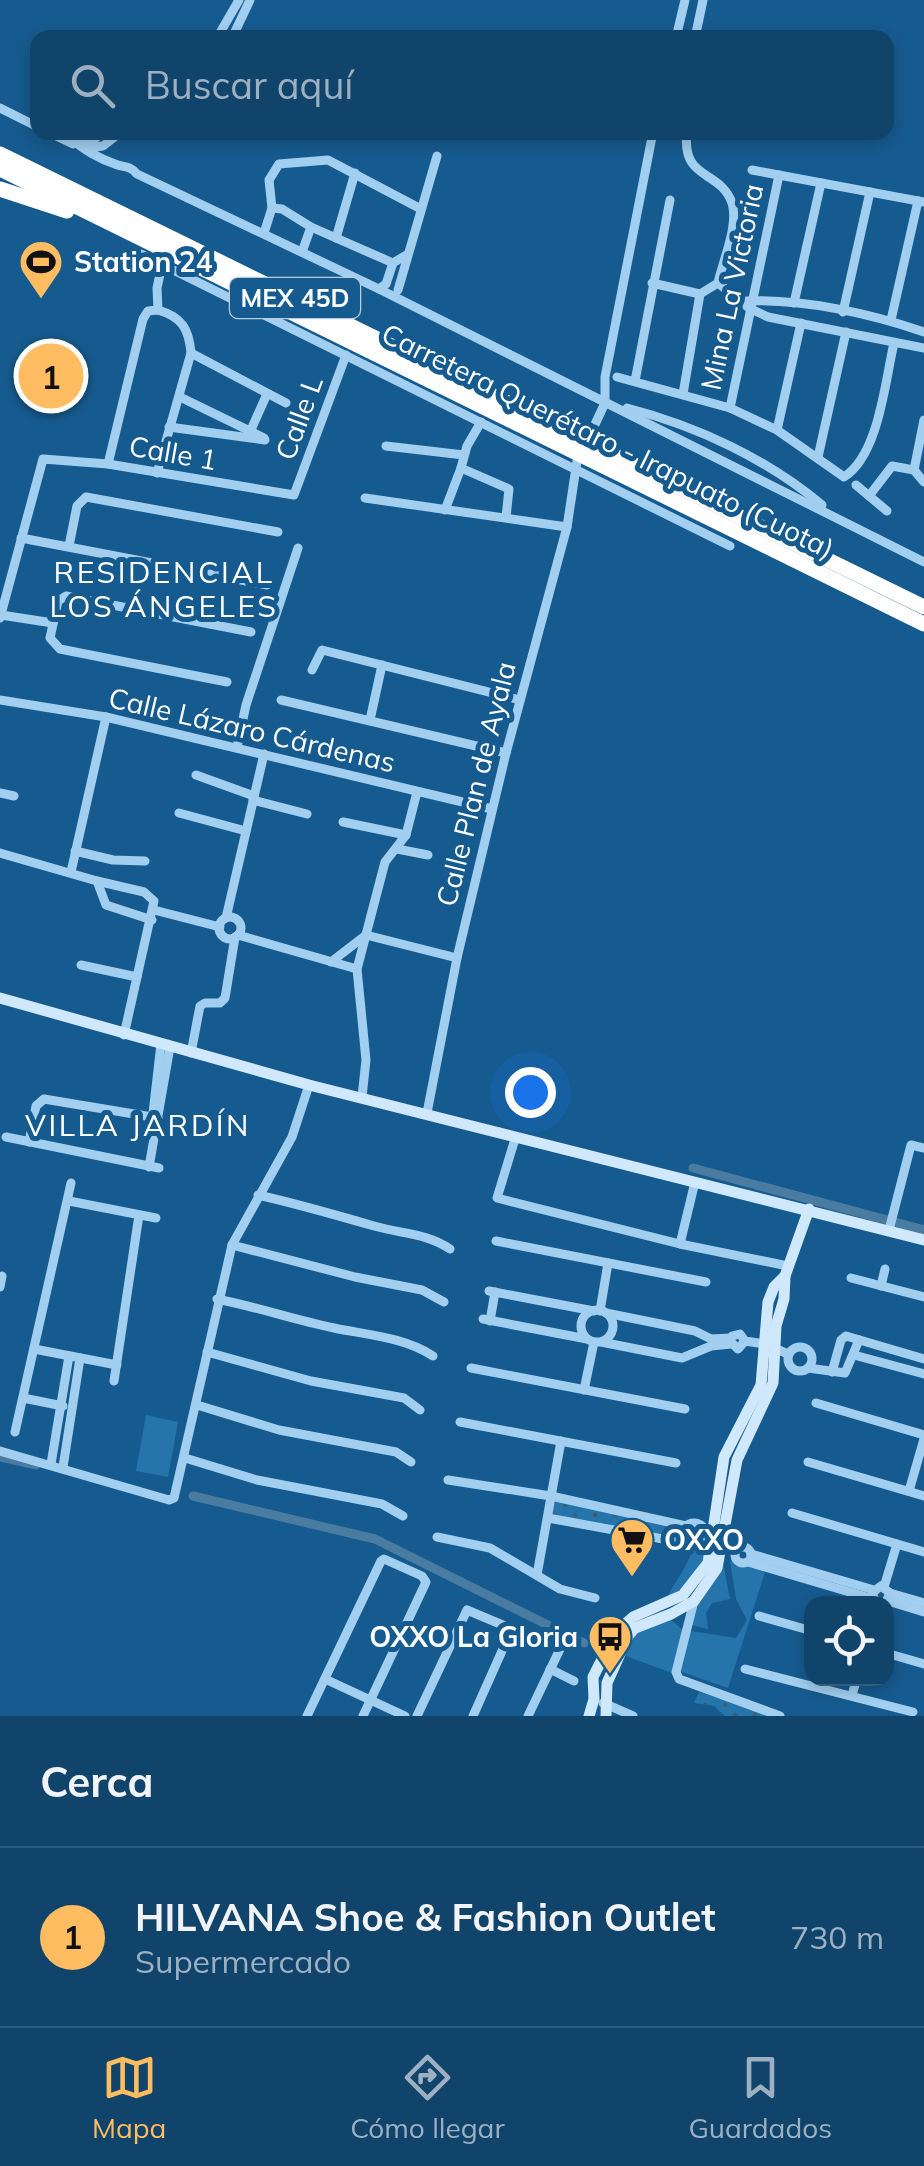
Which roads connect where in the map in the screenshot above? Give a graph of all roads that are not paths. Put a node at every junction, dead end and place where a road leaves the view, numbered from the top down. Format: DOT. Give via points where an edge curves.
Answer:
graph roads {
  1 [pos="240,0"];
  2 [pos="250,0"];
  3 [pos="685,0"];
  4 [pos="703,0"];
  5 [pos="222,30"];
  6 [pos="236,30"];
  7 [pos="678,30"];
  8 [pos="697,30"];
  9 [pos="0,106"];
  10 [pos="30,120"];
  11 [pos="69,140"];
  12 [pos="71,140"];
  13 [pos="90,140"];
  14 [pos="111,140"];
  15 [pos="650,140"];
  16 [pos="685,140"];
  17 [pos="74,142"];
  18 [pos="0,154"];
  19 [pos="436,156"];
  20 [pos="0,169"];
  21 [pos="752,170"];
  22 [pos="355,173"];
  23 [pos="779,175"];
  24 [pos="821,183"];
  25 [pos="0,189"];
  26 [pos="870,192"];
  27 [pos="670,200"];
  28 [pos="921,202"];
  29 [pos="272,208"];
  30 [pos="421,209"];
  31 [pos="310,227"];
  32 [pos="264,233"];
  33 [pos="336,238"];
  34 [pos="302,252"];
  35 [pos="141,254"];
  36 [pos="408,254"];
  37 [pos="164,257"];
  38 [pos="393,264"];
  39 [pos="718,282"];
  40 [pos="652,283"];
  41 [pos="382,286"];
  42 [pos="398,294"];
  43 [pos="700,294"];
  44 [pos="746,303"];
  45 [pos="794,303"];
  46 [pos="158,310"];
  47 [pos="843,312"];
  48 [pos="891,320"];
  49 [pos="800,324"];
  50 [pos="910,328"];
  51 [pos="846,332"];
  52 [pos="924,332"];
  53 [pos="899,343"];
  54 [pos="924,348"];
  55 [pos="191,353"];
  56 [pos="346,356"];
  57 [pos="617,377"];
  58 [pos="635,381"];
  59 [pos="267,394"];
  60 [pos="683,394"];
  61 [pos="180,397"];
  62 [pos="286,403"];
  63 [pos="605,403"];
  64 [pos="730,408"];
  65 [pos="924,420"];
  66 [pos="482,422"];
  67 [pos="169,426"];
  68 [pos="776,430"];
  69 [pos="250,432"];
  70 [pos="590,435"];
  71 [pos="386,446"];
  72 [pos="464,455"];
  73 [pos="818,456"];
  74 [pos="108,464"];
  75 [pos="575,464"];
  76 [pos="463,469"];
  77 [pos="914,470"];
  78 [pos="157,473"];
  79 [pos="924,482"];
  80 [pos="856,485"];
  81 [pos="294,495"];
  82 [pos="869,496"];
  83 [pos="365,498"];
  84 [pos="444,510"];
  85 [pos="887,511"];
  86 [pos="506,518"];
  87 [pos="568,527"];
  88 [pos="278,532"];
  89 [pos="22,538"];
  90 [pos="69,546"];
  91 [pos="730,546"];
  92 [pos="298,548"];
  93 [pos="924,562"];
  94 [pos="267,585"];
  95 [pos="924,607"];
  96 [pos="0,616"];
  97 [pos="54,623"];
  98 [pos="924,624"];
  99 [pos="251,632"];
  100 [pos="382,666"];
  101 [pos="312,670"];
  102 [pos="227,682"];
  103 [pos="0,700"];
  104 [pos="282,700"];
  105 [pos="520,700"];
  106 [pos="106,717"];
  107 [pos="370,720"];
  108 [pos="237,747"];
  109 [pos="506,753"];
  110 [pos="264,754"];
  111 [pos="196,776"];
  112 [pos="0,792"];
  113 [pos="417,792"];
  114 [pos="14,796"];
  115 [pos="254,798"];
  116 [pos="492,809"];
  117 [pos="179,813"];
  118 [pos="307,814"];
  119 [pos="343,822"];
  120 [pos="246,831"];
  121 [pos="406,835"];
  122 [pos="397,849"];
  123 [pos="75,851"];
  124 [pos="0,853"];
  125 [pos="428,856"];
  126 [pos="145,861"];
  127 [pos="71,872"];
  128 [pos="97,880"];
  129 [pos="153,915"];
  130 [pos="223,922"];
  131 [pos="366,935"];
  132 [pos="236,936"];
  133 [pos="456,958"];
  134 [pos="331,962"];
  135 [pos="82,965"];
  136 [pos="357,969"];
  137 [pos="137,978"];
  138 [pos="0,998"];
  139 [pos="124,1034"];
  140 [pos="165,1046"];
  141 [pos="191,1052"];
  142 [pos="309,1085"];
  143 [pos="362,1097"];
  144 [pos="427,1114"];
  145 [pos="154,1117"];
  146 [pos="6,1137"];
  147 [pos="515,1138"];
  148 [pos="29,1142"];
  149 [pos="924,1148"];
  150 [pos="694,1182"];
  151 [pos="71,1183"];
  152 [pos="258,1195"];
  153 [pos="68,1201"];
  154 [pos="809,1209"];
  155 [pos="139,1214"];
  156 [pos="156,1218"];
  157 [pos="890,1230"];
  158 [pos="924,1240"];
  159 [pos="496,1241"];
  160 [pos="680,1244"];
  161 [pos="232,1245"];
  162 [pos="450,1249"];
  163 [pos="608,1263"];
  164 [pos="885,1268"];
  165 [pos="786,1271"];
  166 [pos="2,1276"];
  167 [pos="851,1278"];
  168 [pos="706,1282"];
  169 [pos="881,1286"];
  170 [pos="0,1287"];
  171 [pos="924,1297"];
  172 [pos="218,1299"];
  173 [pos="444,1302"];
  174 [pos="600,1312"];
  175 [pos="859,1340"];
  176 [pos="594,1341"];
  177 [pos="711,1342"];
  178 [pos="770,1346"];
  179 [pos="34,1349"];
  180 [pos="207,1352"];
  181 [pos="788,1354"];
  182 [pos="854,1355"];
  183 [pos="433,1356"];
  184 [pos="75,1357"];
  185 [pos="924,1359"];
  186 [pos="810,1363"];
  187 [pos="117,1365"];
  188 [pos="833,1367"];
  189 [pos="471,1368"];
  190 [pos="924,1374"];
  191 [pos="114,1381"];
  192 [pos="584,1390"];
  193 [pos="23,1398"];
  194 [pos="816,1403"];
  195 [pos="58,1405"];
  196 [pos="197,1405"];
  197 [pos="70,1407"];
  198 [pos="685,1409"];
  199 [pos="420,1410"];
  200 [pos="460,1422"];
  201 [pos="15,1432"];
  202 [pos="924,1437"];
  203 [pos="562,1441"];
  204 [pos="0,1451"];
  205 [pos="185,1458"];
  206 [pos="411,1462"];
  207 [pos="808,1462"];
  208 [pos="51,1464"];
  209 [pos="676,1464"];
  210 [pos="62,1467"];
  211 [pos="448,1480"];
  212 [pos="909,1491"];
  213 [pos="551,1496"];
  214 [pos="924,1496"];
  215 [pos="792,1513"];
  216 [pos="403,1516"];
  217 [pos="548,1518"];
  218 [pos="686,1526"];
  219 [pos="437,1538"];
  220 [pos="684,1543"];
  221 [pos="712,1544"];
  222 [pos="897,1544"];
  223 [pos="924,1552"];
  224 [pos="537,1575"];
  225 [pos="879,1596"];
  226 [pos="882,1596"];
  227 [pos="595,1598"];
  228 [pos="894,1599"];
  229 [pos="694,1601"];
  230 [pos="894,1601"];
  231 [pos="924,1604"];
  232 [pos="924,1612"];
  233 [pos="759,1616"];
  234 [pos="804,1629"];
  235 [pos="560,1647"];
  236 [pos="894,1656"];
  237 [pos="924,1664"];
  238 [pos="550,1669"];
  239 [pos="745,1669"];
  240 [pos="325,1679"];
  241 [pos="574,1681"];
  242 [pos="855,1686"];
  243 [pos="852,1695"];
  244 [pos="594,1699"];
  245 [pos="370,1700"];
  246 [pos="607,1710"];
  247 [pos="913,1712"];
  248 [pos="307,1716"];
  249 [pos="363,1716"];
  250 [pos="405,1716"];
  251 [pos="417,1716"];
  252 [pos="472,1716"];
  253 [pos="528,1716"];
  254 [pos="589,1716"];
  255 [pos="633,1716"];
  256 [pos="780,1716"];
  1 -- 5 [label="street"];
  2 -- 6 [label="street"];
  3 -- 7 [label="street"];
  4 -- 8 [label="street"];
  9 -- 10 [label="street"];
  11 -- 17 [label="street"];
  12 -- 17 [label="street"];
  13 -- 17 [label="street"];
  14 -- 17 [label="street" via="103,146"];
  15 -- 63 [label="street"];
  16 -- 39 [label="street" via="688,160 731,200 734,216"];
  17 -- 32 [label="street"];
  18 -- 95 [label="highway, Carretera Querétaro - Irapuato (Cuota) / MEX 45D"];
  19 -- 30 [label="street"];
  20 -- 37 [label="highway, Carretera Querétaro - Irapuato (Cuota) / MEX 45D"];
  21 -- 23 [label="street"];
  22 -- 29 [label="street" via="328,160 280,164 269,180"];
  22 -- 30 [label="street"];
  22 -- 33 [label="street"];
  23 -- 24 [label="street"];
  23 -- 44 [label="street, Mina La Victoria"];
  24 -- 26 [label="street"];
  24 -- 45 [label="street"];
  25 -- 37 [label="highway"];
  26 -- 28 [label="street"];
  26 -- 47 [label="street"];
  27 -- 40 [label="street"];
  28 -- 48 [label="street"];
  29 -- 31 [label="street"];
  29 -- 32 [label="street"];
  30 -- 36 [label="street"];
  31 -- 33 [label="street"];
  31 -- 34 [label="street"];
  32 -- 34 [label="street"];
  33 -- 38 [label="street"];
  34 -- 41 [label="street"];
  35 -- 37 [label="street"];
  36 -- 38 [label="street"];
  36 -- 42 [label="street"];
  37 -- 46 [label="street"];
  37 -- 56 [label="street"];
  37 -- 98 [label="highway, Carretera Querétaro - Irapuato (Cuota) / MEX 45D"];
  38 -- 41 [label="street"];
  39 -- 43 [label="street"];
  39 -- 44 [label="street"];
  40 -- 43 [label="street"];
  40 -- 58 [label="street"];
  41 -- 42 [label="street"];
  42 -- 63 [label="street"];
  43 -- 60 [label="street"];
  44 -- 45 [label="street"];
  44 -- 49 [label="street" via="768,317"];
  44 -- 64 [label="street, Mina La Victoria"];
  45 -- 47 [label="street"];
  46 -- 55 [label="street" via="190,332"];
  46 -- 74 [label="street" via="148,310 143,319"];
  47 -- 48 [label="street"];
  48 -- 50 [label="street"];
  49 -- 51 [label="street"];
  49 -- 68 [label="street"];
  50 -- 52 [label="street"];
  50 -- 53 [label="street" via="909,338"];
  51 -- 53 [label="street"];
  51 -- 73 [label="street"];
  53 -- 54 [label="street"];
  53 -- 73 [label="street" via="871,443 854,470 844,477"];
  55 -- 59 [label="street"];
  55 -- 61 [label="street"];
  56 -- 66 [label="street"];
  56 -- 81 [label="street, Calle L"];
  57 -- 58 [label="street"];
  58 -- 60 [label="street"];
  59 -- 62 [label="street"];
  59 -- 69 [label="street"];
  60 -- 64 [label="street"];
  61 -- 67 [label="street"];
  61 -- 69 [label="street"];
  63 -- 70 [label="street"];
  63 -- 93 [label="street" via="670,420 730,447 795,483 835,516"];
  64 -- 68 [label="street"];
  65 -- 77 [label="street"];
  66 -- 72 [label="street"];
  66 -- 75 [label="street"];
  67 -- 69 [label="street" via="265,440"];
  67 -- 78 [label="street"];
  68 -- 73 [label="street"];
  71 -- 72 [label="street"];
  72 -- 76 [label="street"];
  74 -- 78 [label="street, Calle 1"];
  74 -- 89 [label="street, Calle 1" via="43,460"];
  75 -- 87 [label="street, Calle Plan de Ayala"];
  75 -- 91 [label="street"];
  76 -- 84 [label="street"];
  76 -- 86 [label="street" via="509,489"];
  77 -- 79 [label="street"];
  77 -- 82 [label="street" via="892,466"];
  78 -- 81 [label="street, Calle 1"];
  80 -- 82 [label="street"];
  82 -- 85 [label="street"];
  83 -- 84 [label="street"];
  84 -- 86 [label="street"];
  86 -- 87 [label="street"];
  87 -- 105 [label="street, Calle Plan de Ayala"];
  88 -- 90 [label="street" via="86,496 77,506"];
  89 -- 90 [label="street"];
  89 -- 96 [label="street"];
  90 -- 94 [label="street"];
  92 -- 108 [label="street"];
  96 -- 97 [label="street"];
  97 -- 99 [label="street" via="58,601 66,596"];
  97 -- 102 [label="street" via="50,638 60,649"];
  100 -- 101 [label="street" via="322,650"];
  100 -- 105 [label="street"];
  100 -- 107 [label="street"];
  103 -- 106 [label="street, Calle Lázaro Cárdenas"];
  104 -- 107 [label="street"];
  105 -- 109 [label="street, Calle Plan de Ayala"];
  106 -- 108 [label="street, Calle Lázaro Cárdenas"];
  106 -- 123 [label="street"];
  107 -- 109 [label="street"];
  108 -- 110 [label="street, Calle Lázaro Cárdenas"];
  109 -- 116 [label="street, Calle Plan de Ayala"];
  110 -- 113 [label="street, Calle Lázaro Cárdenas"];
  110 -- 115 [label="street"];
  111 -- 115 [label="street"];
  112 -- 114 [label="street"];
  113 -- 116 [label="street, Calle Lázaro Cárdenas"];
  113 -- 121 [label="street"];
  115 -- 118 [label="street"];
  115 -- 120 [label="street"];
  116 -- 133 [label="street, Calle Plan de Ayala"];
  117 -- 120 [label="street"];
  119 -- 121 [label="street"];
  120 -- 130 [label="street"];
  121 -- 122 [label="street"];
  122 -- 125 [label="street"];
  122 -- 131 [label="street" via="384,862"];
  123 -- 126 [label="street"];
  123 -- 127 [label="street"];
  124 -- 127 [label="street"];
  127 -- 128 [label="street"];
  128 -- 129 [label="street" via="106,906"];
  128 -- 129 [label="street" via="152,897"];
  129 -- 130 [label="street"];
  129 -- 137 [label="street"];
  130 -- 132 [label="street" via="226,938"];
  130 -- 132 [label="street" via="239,922"];
  131 -- 133 [label="street"];
  131 -- 134 [label="street"];
  131 -- 136 [label="street"];
  132 -- 134 [label="street"];
  132 -- 141 [label="street" via="225,998 200,1006"];
  133 -- 144 [label="street, Calle Plan de Ayala"];
  134 -- 136 [label="street"];
  135 -- 137 [label="street"];
  136 -- 143 [label="street" via="366,1060"];
  137 -- 139 [label="street"];
  138 -- 139 [label="main road"];
  139 -- 140 [label="main road"];
  140 -- 141 [label="main road"];
  140 -- 145 [label="street"];
  141 -- 142 [label="main road"];
  142 -- 143 [label="main road"];
  142 -- 152 [label="street" via="296,1128"];
  143 -- 144 [label="main road"];
  144 -- 147 [label="main road"];
  145 -- 148 [label="street" via="44,1099 36,1106"];
  145 -- 148 [label="street" via="154,1168"];
  146 -- 148 [label="street"];
  147 -- 150 [label="main road"];
  147 -- 160 [label="street" via="497,1198"];
  149 -- 157 [label="street" via="911,1145"];
  150 -- 154 [label="main road"];
  150 -- 160 [label="street"];
  151 -- 153 [label="street"];
  152 -- 161 [label="street"];
  152 -- 162 [label="street" via="431,1237"];
  153 -- 155 [label="street"];
  153 -- 179 [label="street"];
  154 -- 157 [label="main road"];
  154 -- 165 [label="main road"];
  155 -- 156 [label="street"];
  155 -- 187 [label="street"];
  157 -- 158 [label="main road"];
  159 -- 163 [label="street"];
  160 -- 165 [label="street"];
  161 -- 172 [label="street"];
  161 -- 173 [label="street" via="422,1290"];
  163 -- 168 [label="street"];
  163 -- 174 [label="street"];
  164 -- 169 [label="street"];
  165 -- 178 [label="main road" via="768,1302"];
  166 -- 170 [label="street"];
  167 -- 169 [label="street"];
  169 -- 171 [label="street"];
  172 -- 180 [label="street"];
  172 -- 183 [label="street" via="411,1344"];
  174 -- 176 [label="street" via="613,1329"];
  174 -- 176 [label="street" via="583,1320 583,1333"];
  174 -- 176 [label="street" via="492,1291 487,1320"];
  174 -- 177 [label="street" via="695,1331"];
  175 -- 182 [label="street"];
  175 -- 185 [label="street"];
  175 -- 188 [label="street" via="843,1336"];
  176 -- 177 [label="street" via="682,1358"];
  176 -- 192 [label="street"];
  177 -- 178 [label="street" via="740,1334 746,1342"];
  178 -- 181 [label="street"];
  178 -- 221 [label="main road" via="762,1385 724,1456"];
  179 -- 184 [label="street"];
  179 -- 193 [label="street"];
  180 -- 196 [label="street"];
  180 -- 199 [label="street" via="404,1398"];
  181 -- 186 [label="street" via="795,1370"];
  181 -- 186 [label="street" via="800,1346"];
  182 -- 188 [label="street" via="847,1372"];
  182 -- 190 [label="street"];
  184 -- 187 [label="street"];
  184 -- 195 [label="street"];
  184 -- 197 [label="street"];
  186 -- 188 [label="street"];
  187 -- 191 [label="street"];
  189 -- 192 [label="street"];
  192 -- 198 [label="street"];
  193 -- 195 [label="street"];
  193 -- 201 [label="street"];
  194 -- 202 [label="street"];
  195 -- 197 [label="street"];
  195 -- 208 [label="street"];
  196 -- 205 [label="street"];
  196 -- 206 [label="street" via="280,1430 396,1452"];
  197 -- 210 [label="street"];
  200 -- 203 [label="street"];
  202 -- 212 [label="street"];
  203 -- 209 [label="street"];
  203 -- 213 [label="street"];
  204 -- 208 [label="street"];
  205 -- 210 [label="street" via="170,1500"];
  205 -- 216 [label="street" via="257,1480 382,1504"];
  207 -- 212 [label="street"];
  208 -- 210 [label="street"];
  211 -- 213 [label="street"];
  212 -- 214 [label="street"];
  213 -- 217 [label="street"];
  213 -- 218 [label="street"];
  215 -- 222 [label="street"];
  217 -- 220 [label="street"];
  217 -- 224 [label="street"];
  218 -- 220 [label="street"];
  218 -- 221 [label="street" via="696,1523"];
  219 -- 224 [label="street" via="490,1548"];
  220 -- 221 [label="street"];
  221 -- 225 [label="street" via="736,1554 745,1548 750,1558"];
  221 -- 229 [label="main road" via="710,1583"];
  221 -- 244 [label="main road" via="702,1574 682,1595 616,1632 593,1677"];
  222 -- 223 [label="street"];
  222 -- 226 [label="street"];
  224 -- 227 [label="street" via="566,1592"];
  228 -- 231 [label="street"];
  229 -- 246 [label="main road" via="628,1636 607,1683"];
  229 -- 256 [label="street" via="679,1678"];
  230 -- 232 [label="street"];
  233 -- 234 [label="street"];
  235 -- 238 [label="street"];
  236 -- 237 [label="street"];
  238 -- 241 [label="street"];
  238 -- 253 [label="street"];
  239 -- 243 [label="street"];
  240 -- 245 [label="street"];
  240 -- 245 [label="street" via="383,1559 422,1576 426,1582"];
  240 -- 248 [label="street"];
  242 -- 243 [label="street"];
  243 -- 247 [label="street"];
  244 -- 246 [label="street"];
  244 -- 254 [label="main road"];
  245 -- 249 [label="street"];
  245 -- 250 [label="street"];
  246 -- 255 [label="street"];
  251 -- 252 [label="street" via="467,1610 510,1631"];
}
